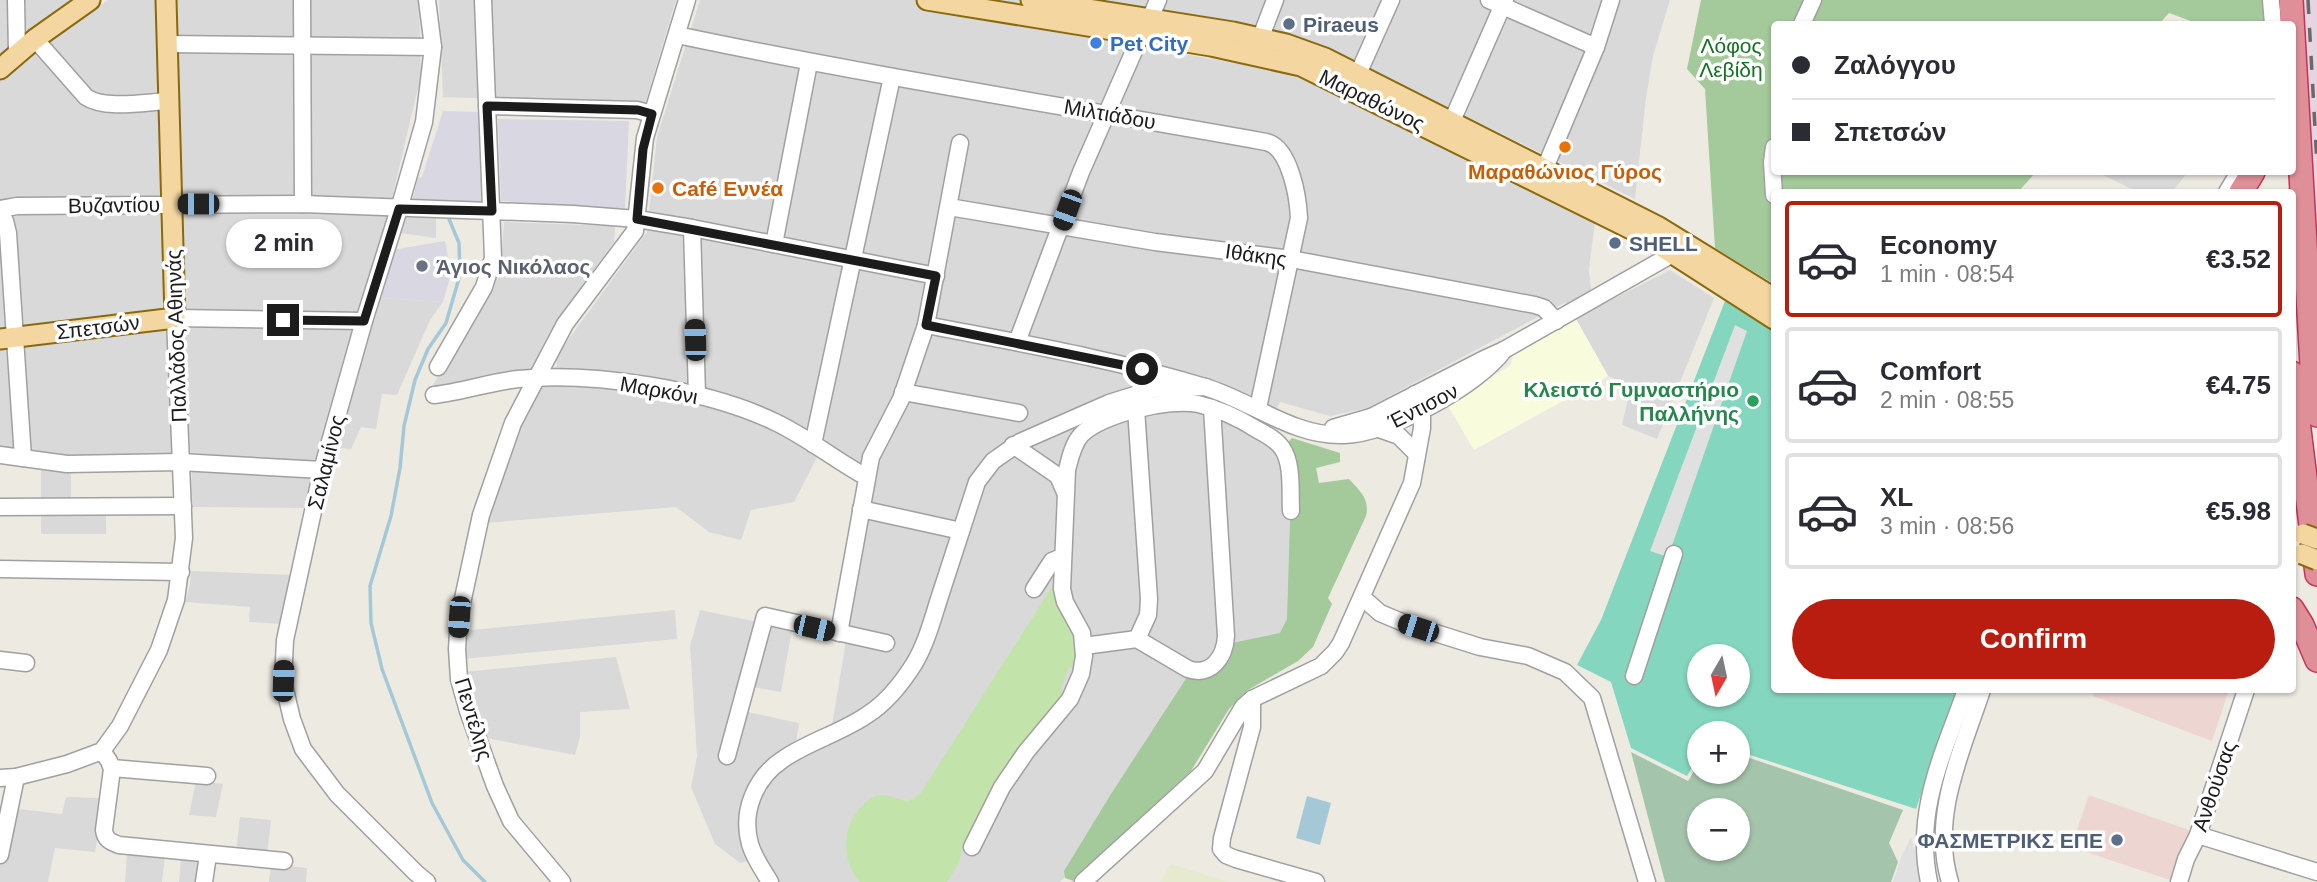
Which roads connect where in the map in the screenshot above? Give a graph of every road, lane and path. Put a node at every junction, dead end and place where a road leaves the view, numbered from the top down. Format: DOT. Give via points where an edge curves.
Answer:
graph roads {
  1 [pos="16,0"];
  2 [pos="90,0"];
  3 [pos="166,0"];
  4 [pos="302,0"];
  5 [pos="427,0"];
  6 [pos="483,0"];
  7 [pos="687,0"];
  8 [pos="927,0"];
  9 [pos="1158,0"];
  10 [pos="1275,0"];
  11 [pos="1391,0"];
  12 [pos="1611,0"];
  13 [pos="1813,0"];
  14 [pos="2272,0"];
  15 [pos="2284,0"];
  16 [pos="2291,0"];
  17 [pos="1040,1"];
  18 [pos="1499,2"];
  19 [pos="1803,21"];
  20 [pos="2273,21"];
  21 [pos="2284,21"];
  22 [pos="2292,21"];
  23 [pos="1145,27"];
  24 [pos="677,35"];
  25 [pos="35,39"];
  26 [pos="167,44"];
  27 [pos="302,45"];
  28 [pos="1257,46"];
  29 [pos="433,47"];
  30 [pos="1596,47"];
  31 [pos="17,53"];
  32 [pos="809,63"];
  33 [pos="0,69"];
  34 [pos="1358,74"];
  35 [pos="892,77"];
  36 [pos="2296,87"];
  37 [pos="169,101"];
  38 [pos="487,106"];
  39 [pos="1106,113"];
  40 [pos="652,114"];
  41 [pos="1452,121"];
  42 [pos="960,143"];
  43 [pos="1545,168"];
  44 [pos="172,204"];
  45 [pos="303,204"];
  46 [pos="949,207"];
  47 [pos="399,209"];
  48 [pos="0,211"];
  49 [pos="492,211"];
  50 [pos="637,219"];
  51 [pos="1060,227"];
  52 [pos="692,228"];
  53 [pos="774,244"];
  54 [pos="1681,250"];
  55 [pos="1291,259"];
  56 [pos="853,260"];
  57 [pos="936,276"];
  58 [pos="1771,296"];
  59 [pos="1771,316"];
  60 [pos="175,318"];
  61 [pos="364,321"];
  62 [pos="1556,321"];
  63 [pos="926,325"];
  64 [pos="7,338"];
  65 [pos="1017,342"];
  66 [pos="1504,351"];
  67 [pos="438,367"];
  68 [pos="535,379"];
  69 [pos="1206,387"];
  70 [pos="903,392"];
  71 [pos="434,395"];
  72 [pos="697,395"];
  73 [pos="1411,396"];
  74 [pos="2296,405"];
  75 [pos="1212,408"];
  76 [pos="1258,408"];
  77 [pos="1136,409"];
  78 [pos="1019,413"];
  79 [pos="1416,413"];
  80 [pos="2317,415"];
  81 [pos="1293,426"];
  82 [pos="1378,429"];
  83 [pos="1020,442"];
  84 [pos="813,444"];
  85 [pos="1417,454"];
  86 [pos="0,455"];
  87 [pos="23,458"];
  88 [pos="180,462"];
  89 [pos="322,470"];
  90 [pos="1068,470"];
  91 [pos="866,478"];
  92 [pos="1065,492"];
  93 [pos="183,506"];
  94 [pos="0,507"];
  95 [pos="861,509"];
  96 [pos="1291,511"];
  97 [pos="961,531"];
  98 [pos="1674,554"];
  99 [pos="1062,557"];
  100 [pos="0,569"];
  101 [pos="181,572"];
  102 [pos="2317,574"];
  103 [pos="1034,589"];
  104 [pos="1362,597"];
  105 [pos="2296,616"];
  106 [pos="839,633"];
  107 [pos="1137,639"];
  108 [pos="886,643"];
  109 [pos="1084,646"];
  110 [pos="0,660"];
  111 [pos="2317,660"];
  112 [pos="26,663"];
  113 [pos="1634,676"];
  114 [pos="1965,693"];
  115 [pos="1981,693"];
  116 [pos="2245,693"];
  117 [pos="1252,699"];
  118 [pos="102,751"];
  119 [pos="727,756"];
  120 [pos="112,768"];
  121 [pos="207,776"];
  122 [pos="8,777"];
  123 [pos="2198,835"];
  124 [pos="972,847"];
  125 [pos="0,855"];
  126 [pos="208,855"];
  127 [pos="284,861"];
  128 [pos="2317,872"];
  129 [pos="204,882"];
  130 [pos="427,882"];
  131 [pos="562,882"];
  132 [pos="770,882"];
  133 [pos="1083,882"];
  134 [pos="1316,882"];
  135 [pos="1647,882"];
  136 [pos="1929,882"];
  137 [pos="1950,882"];
  138 [pos="2179,882"];
  1 -- 31 [label="street"];
  2 -- 25 [label="main road"];
  3 -- 26 [label="main road, Παλλάδος Αθιηνάς"];
  4 -- 27 [label="street"];
  5 -- 29 [label="street, Σαλαμίνος"];
  6 -- 38 [label="street"];
  7 -- 24 [label="street"];
  8 -- 23 [label="main road, Μαραθώνος"];
  9 -- 23 [label="street"];
  10 -- 28 [label="street"];
  11 -- 34 [label="street"];
  12 -- 30 [label="street"];
  13 -- 19 [label="street"];
  14 -- 20 [label="street"];
  15 -- 21 [label="highway"];
  16 -- 22 [label="highway"];
  17 -- 23 [label="main road, Μαραθώνος"];
  18 -- 30 [label="street"];
  18 -- 41 [label="street"];
  23 -- 28 [label="main road, Μαραθώνος"];
  23 -- 39 [label="street"];
  24 -- 32 [label="street, Μιλτιάδου"];
  24 -- 40 [label="street"];
  25 -- 31 [label="main road"];
  25 -- 37 [label="street" via="93,101"];
  26 -- 27 [label="street"];
  26 -- 37 [label="main road, Παλλάδος Αθιηνάς"];
  27 -- 29 [label="street"];
  27 -- 45 [label="street"];
  28 -- 34 [label="main road, Μαραθώνος" via="1305,50"];
  28 -- 54 [label="main road, Μαραθώνος"];
  29 -- 47 [label="street, Σαλαμίνος" via="424,122"];
  30 -- 43 [label="street"];
  31 -- 33 [label="main road"];
  32 -- 35 [label="street, Μιλτιάδου"];
  32 -- 53 [label="street"];
  34 -- 41 [label="main road, Μαραθώνος"];
  35 -- 39 [label="street, Μιλτιάδου"];
  35 -- 56 [label="street"];
  36 -- 80 [label="highway"];
  37 -- 44 [label="main road, Παλλάδος Αθιηνάς"];
  38 -- 40 [label="street"];
  38 -- 49 [label="street"];
  39 -- 51 [label="street"];
  39 -- 55 [label="street, Μιλτιάδου" via="1276,145 1298,202"];
  40 -- 50 [label="street" via="643,149"];
  41 -- 43 [label="main road, Μαραθώνος"];
  42 -- 46 [label="street"];
  43 -- 54 [label="main road, Μαραθώνος" via="1659,227"];
  44 -- 45 [label="street, Βυζαντίου"];
  44 -- 48 [label="street, Βυζαντίου" via="17,206"];
  44 -- 60 [label="main road, Παλλάδος Αθιηνάς"];
  45 -- 47 [label="street, Βυζαντίου"];
  46 -- 51 [label="street, Ιθάκης"];
  46 -- 57 [label="street"];
  47 -- 49 [label="street, Βυζαντίου"];
  47 -- 61 [label="street, Σαλαμίνος"];
  48 -- 64 [label="street" via="8,233"];
  49 -- 50 [label="street, Βυζαντίου"];
  49 -- 67 [label="street" via="489,276"];
  50 -- 52 [label="street, Βυζαντίου"];
  50 -- 68 [label="street, Πεντέλης" via="635,231 565,324"];
  51 -- 55 [label="street, Ιθάκης"];
  51 -- 65 [label="street"];
  52 -- 53 [label="street, Βυζαντίου"];
  52 -- 72 [label="street"];
  53 -- 56 [label="street, Βυζαντίου"];
  54 -- 58 [label="main road, Μαραθώνος"];
  54 -- 59 [label="main road, Μαραθώνος"];
  54 -- 62 [label="street, Έντισον"];
  55 -- 62 [label="street, Ιθάκης" via="1535,304"];
  55 -- 76 [label="street, Μιλτιάδου"];
  56 -- 57 [label="street, Βυζαντίου"];
  56 -- 84 [label="street"];
  57 -- 63 [label="street"];
  60 -- 61 [label="street, Σπετσών"];
  60 -- 64 [label="main road, Σπετσών"];
  60 -- 88 [label="street, Παλλάδος Αθιηνάς"];
  61 -- 89 [label="street, Σαλαμίνος"];
  62 -- 66 [label="street, Έντισον"];
  63 -- 65 [label="street, Έντισον"];
  63 -- 70 [label="street"];
  64 -- 87 [label="street"];
  65 -- 69 [label="street, Έντισον"];
  66 -- 73 [label="street, Έντισον"];
  66 -- 79 [label="street, Έντισον" via="1478,377"];
  68 -- 71 [label="street, Μαρκόνι"];
  68 -- 72 [label="street, Μαρκόνι" via="623,383"];
  68 -- 131 [label="street, Πεντέλης" via="502,451 481,515 459,617 457,649 459,679 495,786 511,821"];
  69 -- 76 [label="street, Έντισον"];
  69 -- 83 [label="street" via="1142,392"];
  70 -- 78 [label="street"];
  70 -- 91 [label="street" via="874,449"];
  72 -- 84 [label="street, Μαρκόνι" via="761,416"];
  73 -- 79 [label="street"];
  73 -- 81 [label="street, Έντισον" via="1345,426"];
  74 -- 102 [label="highway"];
  75 -- 77 [label="street" via="1168,402"];
  75 -- 96 [label="street" via="1233,415 1283,449"];
  75 -- 107 [label="street" via="1225,648 1212,667 1196,671"];
  76 -- 81 [label="street, Έντισον"];
  77 -- 90 [label="street" via="1081,435"];
  77 -- 107 [label="street" via="1149,599 1148,615"];
  79 -- 82 [label="street, Έντισον"];
  79 -- 85 [label="street" via="1413,442"];
  81 -- 82 [label="street, Έντισον" via="1327,435"];
  82 -- 85 [label="street" via="1399,436"];
  83 -- 90 [label="street"];
  83 -- 92 [label="street" via="1058,476"];
  83 -- 97 [label="street" via="998,456 977,482"];
  84 -- 91 [label="street, Μαρκόνι"];
  85 -- 104 [label="street" via="1409,489"];
  86 -- 87 [label="street"];
  87 -- 88 [label="street" via="67,464"];
  88 -- 89 [label="street"];
  88 -- 93 [label="street, Παλλάδος Αθιηνάς"];
  89 -- 130 [label="street, Σαλαμίνος" via="285,640 283,681 292,719 303,749 337,794"];
  90 -- 92 [label="street"];
  91 -- 95 [label="street"];
  92 -- 99 [label="street"];
  93 -- 94 [label="street"];
  93 -- 101 [label="street, Παλλάδος Αθιηνάς"];
  95 -- 97 [label="street"];
  95 -- 106 [label="street"];
  97 -- 132 [label="street" via="926,637 914,664 894,690 869,714 784,758 757,788 748,814 748,833 754,855"];
  98 -- 113 [label="street"];
  99 -- 103 [label="street" via="1052,561"];
  99 -- 109 [label="street" via="1063,596"];
  100 -- 101 [label="street"];
  101 -- 118 [label="street, Παλλάδος Αθιηνάς" via="159,650"];
  104 -- 117 [label="street" via="1328,660"];
  104 -- 135 [label="street" via="1380,613 1404,623 1480,647 1528,656 1565,672 1592,698"];
  105 -- 111 [label="highway"];
  106 -- 108 [label="street"];
  106 -- 119 [label="street" via="765,616"];
  107 -- 109 [label="street"];
  109 -- 124 [label="street" via="1075,689 1014,768"];
  110 -- 112 [label="street"];
  114 -- 136 [label="street" via="1926,809"];
  115 -- 137 [label="street" via="1945,808"];
  116 -- 123 [label="street, Ανθούσας"];
  117 -- 133 [label="street" via="1205,771"];
  117 -- 134 [label="street" via="1252,727 1221,849 1231,858"];
  118 -- 120 [label="street"];
  118 -- 122 [label="street"];
  120 -- 121 [label="street"];
  120 -- 126 [label="street" via="106,838 119,845"];
  122 -- 125 [label="street"];
  123 -- 128 [label="street"];
  123 -- 138 [label="street, Ανθούσας"];
  126 -- 127 [label="street"];
  126 -- 129 [label="street"];
}
